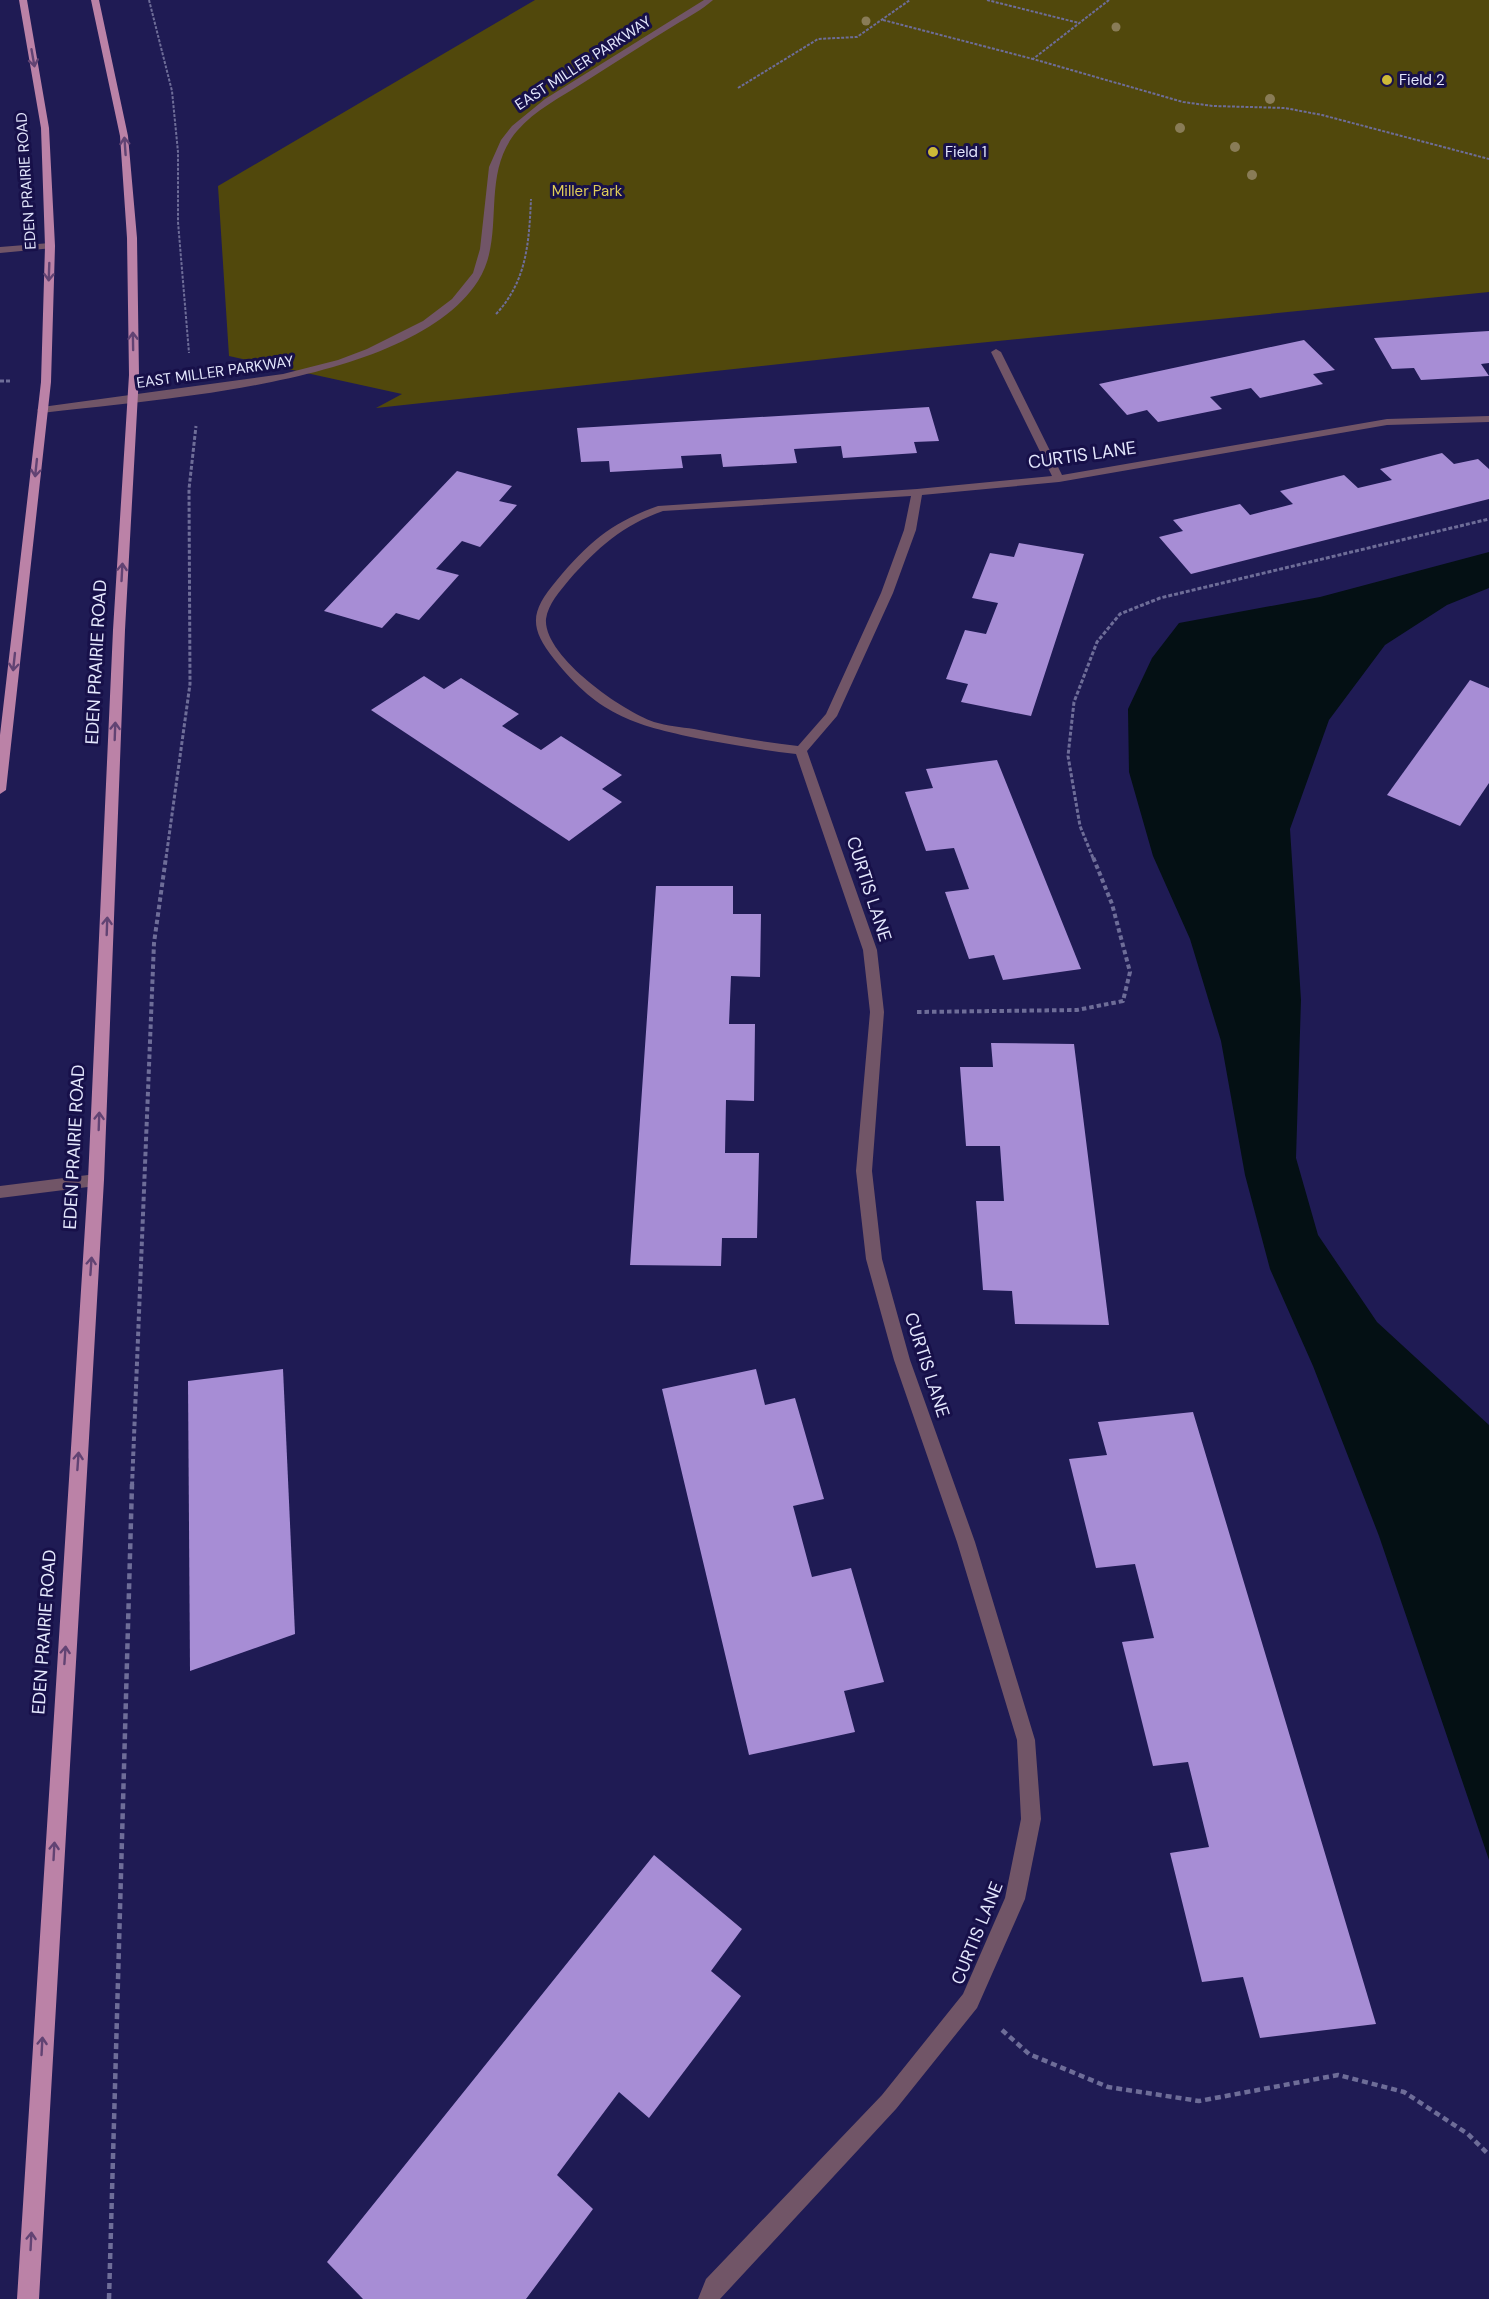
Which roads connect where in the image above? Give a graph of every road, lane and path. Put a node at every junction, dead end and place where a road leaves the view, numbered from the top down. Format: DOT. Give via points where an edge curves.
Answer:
graph roads {
  1 [pos="23,0"];
  2 [pos="95,0"];
  3 [pos="149,0"];
  4 [pos="709,0"];
  5 [pos="910,0"];
  6 [pos="987,0"];
  7 [pos="1109,0"];
  8 [pos="882,20"];
  9 [pos="1080,23"];
  10 [pos="1033,59"];
  11 [pos="738,88"];
  12 [pos="1489,159"];
  13 [pos="50,246"];
  14 [pos="0,250"];
  15 [pos="996,352"];
  16 [pos="189,356"];
  17 [pos="132,399"];
  18 [pos="42,410"];
  19 [pos="1489,419"];
  20 [pos="196,424"];
  21 [pos="1059,479"];
  22 [pos="917,492"];
  23 [pos="1489,519"];
  24 [pos="801,750"];
  25 [pos="0,790"];
  26 [pos="877,1012"];
  27 [pos="96,1179"];
  28 [pos="0,1192"];
  29 [pos="970,2001"];
  30 [pos="1489,2155"];
  31 [pos="28,2299"];
  32 [pos="109,2299"];
  33 [pos="709,2299"];
  1 -- 13 [label="main road, EDEN PRAIRIE ROAD, one-way" via="45,128"];
  17 -- 2 [label="main road, EDEN PRAIRIE ROAD, one-way" via="132,238 124,136"];
  3 -- 16 [label="path" via="172,91"];
  4 -- 17 [label="street, EAST MILLER PARKWAY" via="548,101 510,132 498,150 492,171 486,244 478,273 464,293 440,314 371,353 323,370 262,383"];
  5 -- 8 [label="path"];
  6 -- 9 [label="path"];
  7 -- 9 [label="path"];
  8 -- 10 [label="path"];
  8 -- 11 [label="path" via="857,37 818,39"];
  9 -- 10 [label="path"];
  10 -- 12 [label="path" via="1182,102 1294,110"];
  13 -- 14 [label="street"];
  13 -- 18 [label="main road, EDEN PRAIRIE ROAD, one-way"];
  15 -- 21 [label="street"];
  17 -- 18 [label="street, EAST MILLER PARKWAY"];
  27 -- 17 [label="main road, EDEN PRAIRIE ROAD, one-way"];
  18 -- 25 [label="main road, EDEN PRAIRIE ROAD, one-way"];
  19 -- 21 [label="street, CURTIS LANE" via="1386,422"];
  20 -- 32 [label="path" via="189,489 190,684 153,955 135,1366"];
  21 -- 22 [label="street, CURTIS LANE"];
  22 -- 24 [label="street" via="910,530 887,593 831,716"];
  22 -- 24 [label="street, CURTIS LANE" via="662,508 636,516 596,541 545,601 540,618 543,640 576,678 613,707 649,724 758,746"];
  23 -- 26 [label="path" via="1160,598 1120,614 1097,642 1078,692 1068,756 1080,826 1112,904 1130,972 1123,1001 1077,1010"];
  24 -- 26 [label="street, CURTIS LANE" via="870,950"];
  26 -- 29 [label="street, CURTIS LANE" via="864,1171 874,1259 902,1360 966,1542 1026,1740 1031,1819 1015,1899"];
  27 -- 28 [label="street"];
  31 -- 27 [label="main road, EDEN PRAIRIE ROAD, one-way"];
  29 -- 30 [label="path" via="1029,2054 1108,2087 1199,2101 1338,2075 1404,2092 1468,2134"];
  29 -- 33 [label="street, CURTIS LANE" via="889,2102 714,2286"];
}
